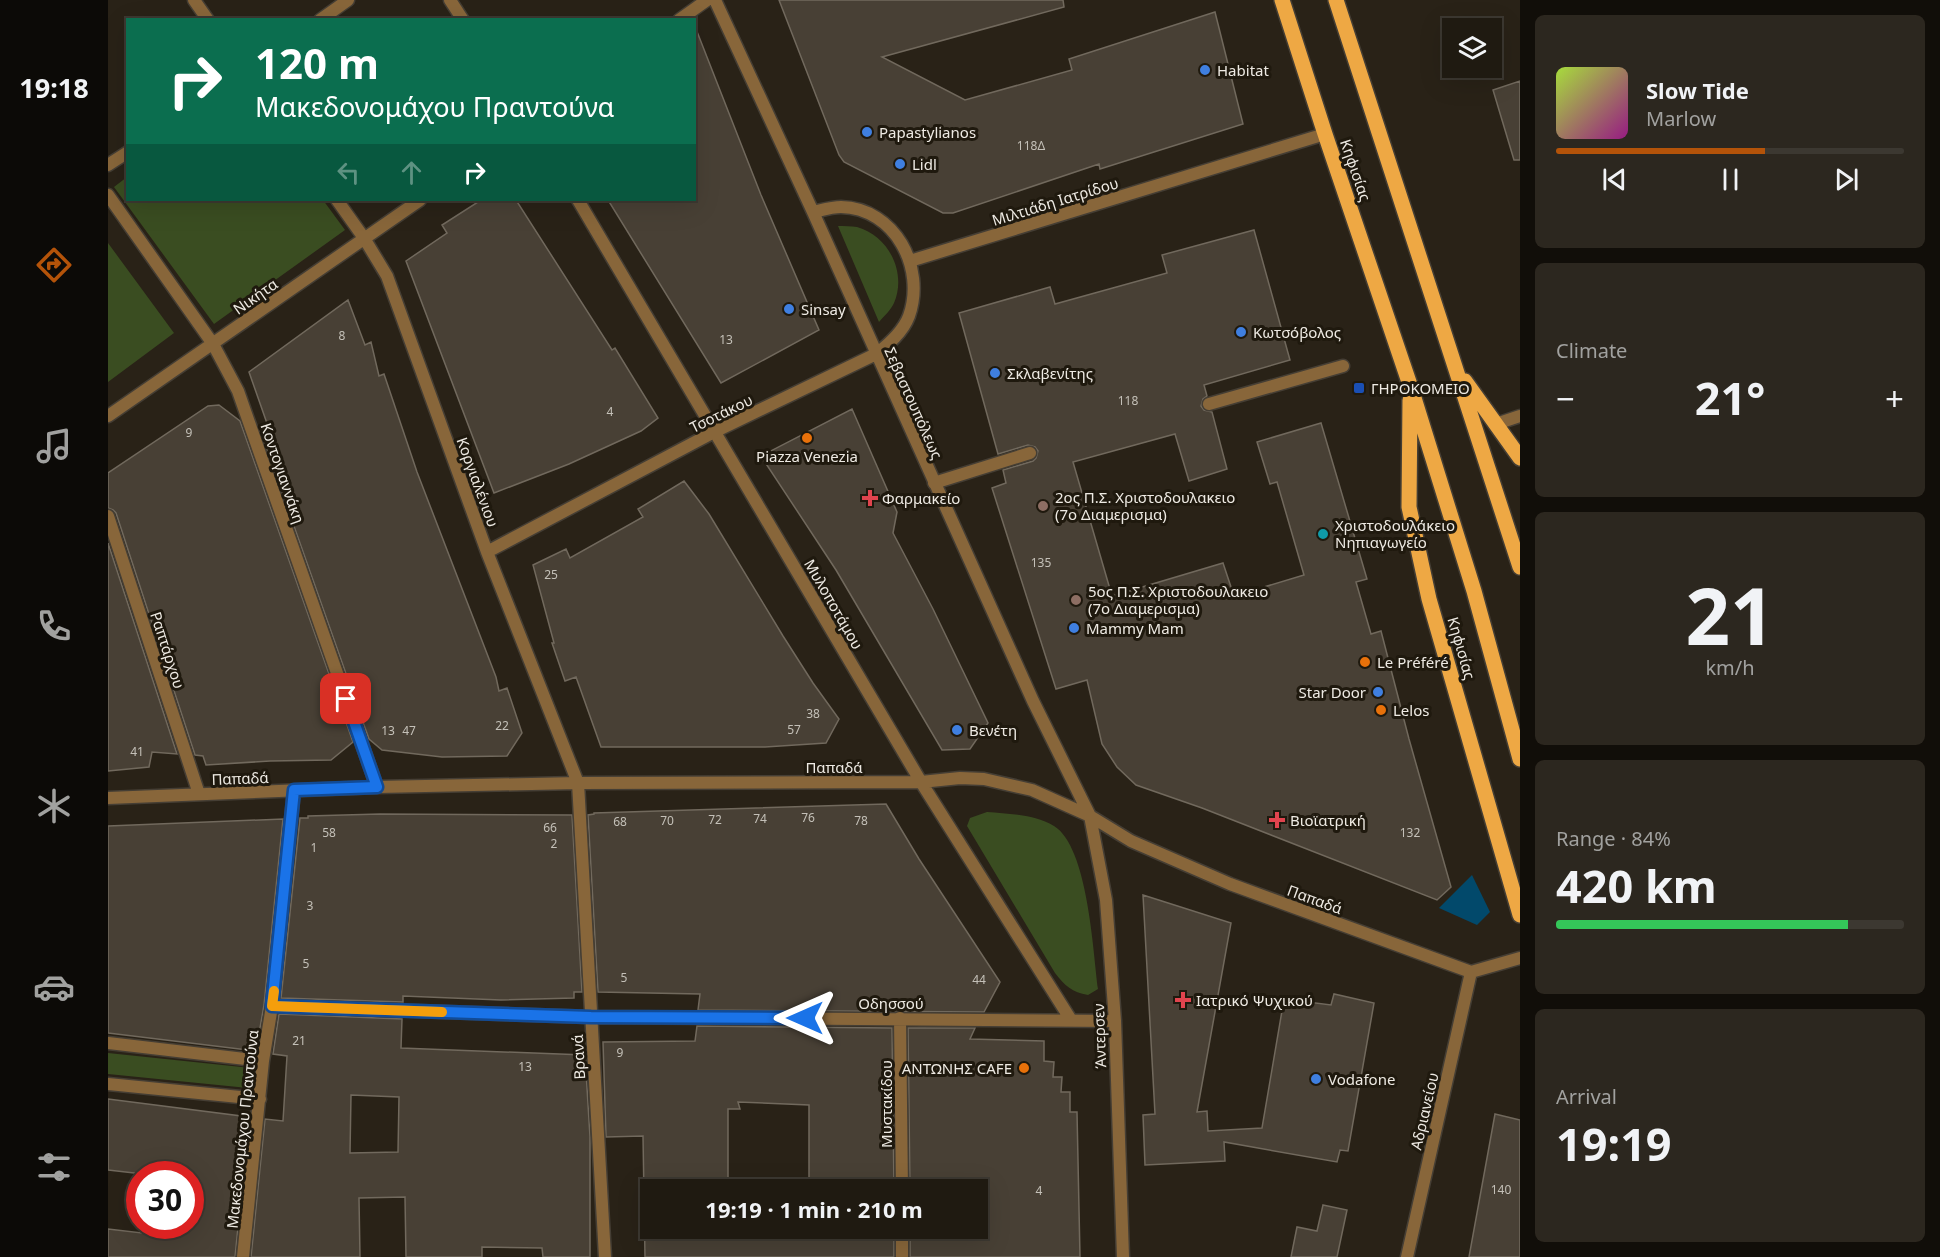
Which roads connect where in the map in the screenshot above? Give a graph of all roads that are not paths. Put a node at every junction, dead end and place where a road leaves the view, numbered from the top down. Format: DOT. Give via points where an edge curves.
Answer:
graph roads {
  1 [pos="194,0"];
  2 [pos="348,0"];
  3 [pos="450,0"];
  4 [pos="707,0"];
  5 [pos="715,0"];
  6 [pos="1282,0"];
  7 [pos="1336,0"];
  8 [pos="207,18"];
  9 [pos="323,18"];
  10 [pos="462,18"];
  11 [pos="682,18"];
  12 [pos="1325,134"];
  13 [pos="126,153"];
  14 [pos="108,165"];
  15 [pos="108,195"];
  16 [pos="338,201"];
  17 [pos="419,201"];
  18 [pos="579,201"];
  19 [pos="813,212"];
  20 [pos="364,238"];
  21 [pos="910,261"];
  22 [pos="213,344"];
  23 [pos="876,354"];
  24 [pos="1343,366"];
  25 [pos="1457,369"];
  26 [pos="1410,385"];
  27 [pos="1209,404"];
  28 [pos="108,416"];
  29 [pos="1520,416"];
  30 [pos="1496,424"];
  31 [pos="716,431"];
  32 [pos="1030,453"];
  33 [pos="1520,458"];
  34 [pos="934,483"];
  35 [pos="108,516"];
  36 [pos="487,552"];
  37 [pos="1520,567"];
  38 [pos="1520,759"];
  39 [pos="921,782"];
  40 [pos="578,783"];
  41 [pos="377,787"];
  42 [pos="294,790"];
  43 [pos="199,794"];
  44 [pos="108,798"];
  45 [pos="1090,816"];
  46 [pos="1520,915"];
  47 [pos="1520,958"];
  48 [pos="1471,972"];
  49 [pos="272,1006"];
  50 [pos="591,1017"];
  51 [pos="900,1018"];
  52 [pos="1071,1020"];
  53 [pos="1115,1021"];
  54 [pos="108,1043"];
  55 [pos="263,1061"];
  56 [pos="108,1084"];
  57 [pos="260,1099"];
  58 [pos="902,1179"];
  59 [pos="902,1239"];
  60 [pos="243,1257"];
  61 [pos="605,1257"];
  62 [pos="902,1257"];
  63 [pos="1123,1257"];
  64 [pos="1407,1257"];
  1 -- 8 [label="street"];
  2 -- 9 [label="street"];
  3 -- 10 [label="street"];
  4 -- 11 [label="street"];
  5 -- 19 [label="street, Σεβαστουπόλεως"];
  6 -- 12 [label="main road, Κηφισίας"];
  7 -- 25 [label="main road"];
  12 -- 21 [label="street, Μιλτιάδη Ιατρίδου"];
  12 -- 26 [label="main road, Κηφισίας"];
  13 -- 14 [label="street"];
  15 -- 22 [label="street, Κοντογιαννάκη"];
  16 -- 20 [label="street, Κοργιαλένιου"];
  17 -- 20 [label="street, Νικήτα"];
  18 -- 31 [label="street, Μυλοποτάμου"];
  19 -- 21 [label="street" via="840,207 865,212 886,225 903,244"];
  19 -- 23 [label="street, Σεβαστουπόλεως"];
  20 -- 22 [label="street, Νικήτα"];
  20 -- 36 [label="street, Κοργιαλένιου" via="387,276"];
  21 -- 23 [label="street, Τσοτάκου" via="914,293 908,318 894,339"];
  22 -- 28 [label="street, Νικήτα"];
  22 -- 41 [label="street, Κοντογιαννάκη" via="238,390"];
  23 -- 31 [label="street, Τσοτάκου"];
  23 -- 34 [label="street, Σεβαστουπόλεως"];
  24 -- 27 [label="street"];
  25 -- 30 [label="main road"];
  25 -- 37 [label="main road"];
  26 -- 38 [label="main road, Κηφισίας" via="1474,591"];
  26 -- 46 [label="main road, Κηφισίας" via="1409,507 1429,599"];
  29 -- 30 [label="street"];
  30 -- 33 [label="main road"];
  31 -- 36 [label="street, Τσοτάκου"];
  31 -- 39 [label="street, Μυλοποτάμου"];
  32 -- 34 [label="street"];
  34 -- 45 [label="street, Σεβαστουπόλεως"];
  35 -- 43 [label="street, Ραπτάρχου"];
  36 -- 40 [label="street, Κοργιαλένιου"];
  39 -- 40 [label="street, Παπαδά"];
  39 -- 45 [label="street, Παπαδά" via="992,780 1032,790"];
  39 -- 52 [label="street, Μυλοποτάμου"];
  40 -- 41 [label="street, Παπαδά"];
  40 -- 50 [label="street, Βρανά"];
  41 -- 42 [label="street, Παπαδά"];
  42 -- 43 [label="street, Παπαδά"];
  42 -- 49 [label="street, Μακεδονομάχου Πραντούνα"];
  43 -- 44 [label="street, Παπαδά"];
  45 -- 48 [label="street, Παπαδά" via="1131,841 1237,887"];
  45 -- 53 [label="street, Άντερσεν" via="1106,900"];
  47 -- 48 [label="street"];
  48 -- 64 [label="street, Αδριανείου"];
  49 -- 50 [label="street, Οδησσού"];
  49 -- 55 [label="street, Μακεδονομάχου Πραντούνα"];
  50 -- 51 [label="street, Οδησσού"];
  50 -- 61 [label="street, Βρανά"];
  51 -- 52 [label="street, Οδησσού"];
  51 -- 58 [label="street, Μυστακίδου"];
  52 -- 53 [label="street, Οδησσού"];
  53 -- 63 [label="street, Άντερσεν"];
  54 -- 55 [label="street"];
  55 -- 57 [label="street, Μακεδονομάχου Πραντούνα"];
  56 -- 57 [label="street"];
  57 -- 60 [label="street, Μακεδονομάχου Πραντούνα"];
  59 -- 62 [label="street"];
}
